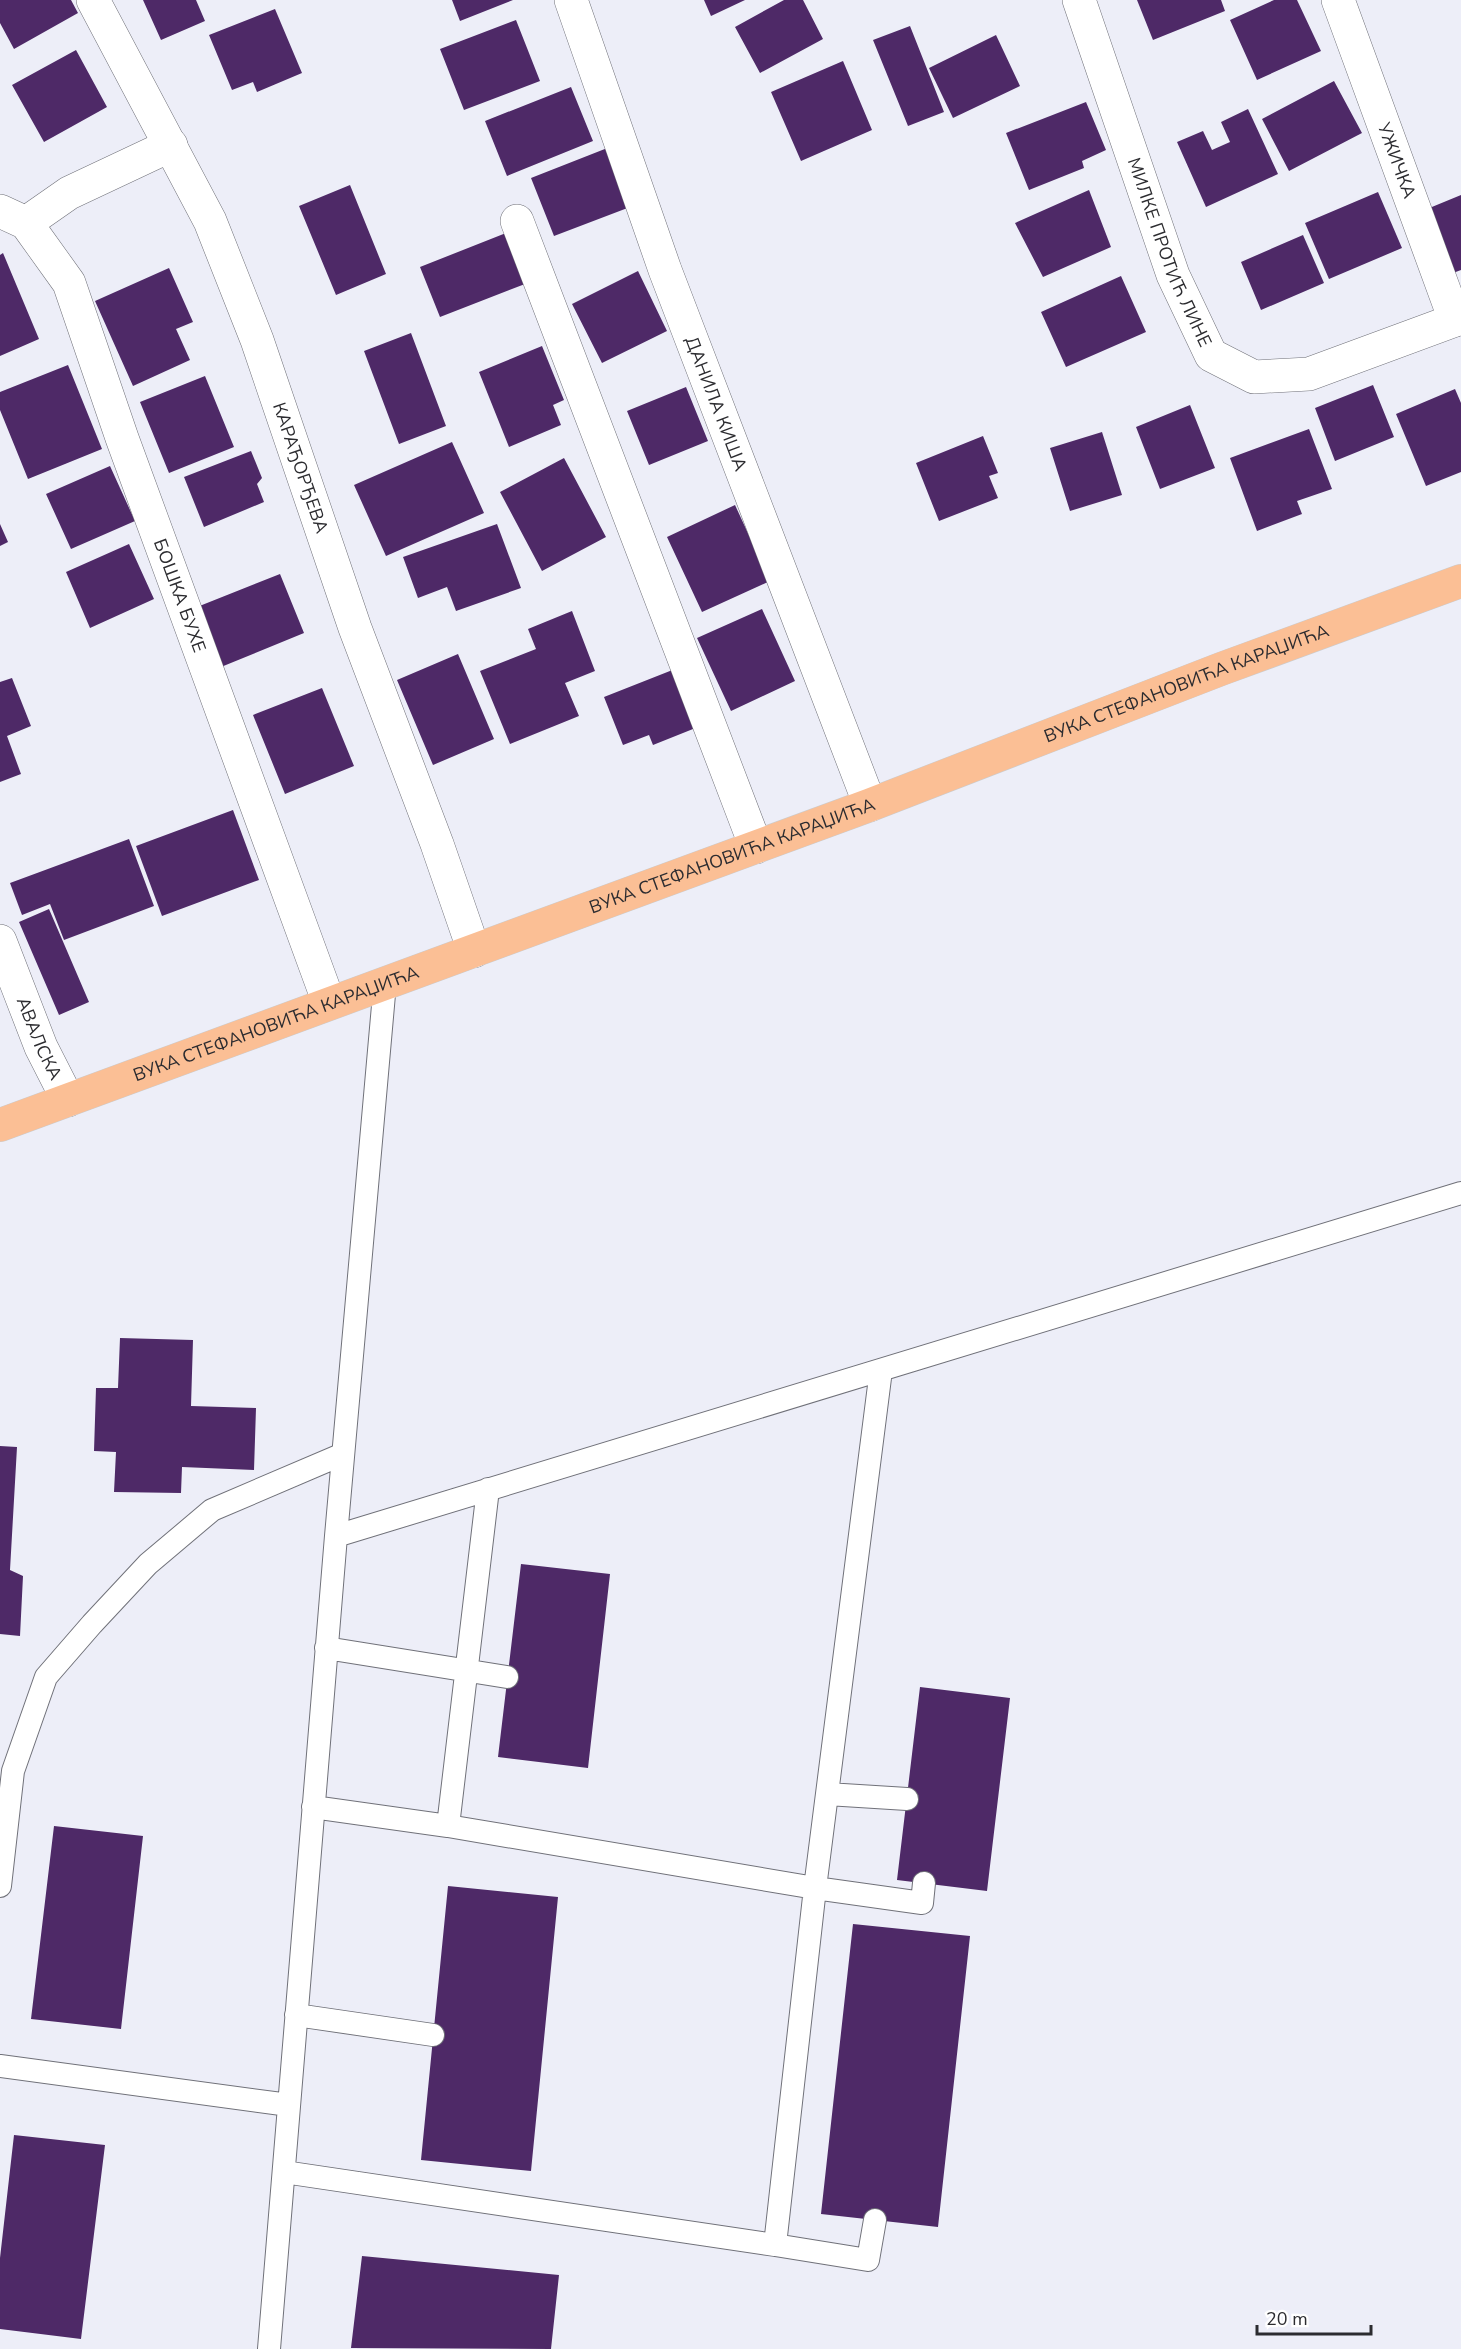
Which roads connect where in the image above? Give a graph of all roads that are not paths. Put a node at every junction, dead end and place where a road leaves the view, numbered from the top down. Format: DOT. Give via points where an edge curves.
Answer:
graph roads {
  1 [pos="93,0"];
  2 [pos="571,0"];
  3 [pos="1079,0"];
  4 [pos="1338,0"];
  5 [pos="171,145"];
  6 [pos="13,217"];
  7 [pos="517,221"];
  8 [pos="1458,319"];
  9 [pos="1461,581"];
  10 [pos="870,805"];
  11 [pos="756,847"];
  12 [pos="0,941"];
  13 [pos="474,951"];
  14 [pos="386,983"];
  15 [pos="329,1003"];
  16 [pos="68,1100"];
  17 [pos="0,1125"];
  18 [pos="1461,1193"];
  19 [pos="881,1370"];
  20 [pos="343,1454"];
  21 [pos="488,1489"];
  22 [pos="336,1536"];
  23 [pos="326,1648"];
  24 [pos="466,1671"];
  25 [pos="507,1677"];
  26 [pos="827,1794"];
  27 [pos="907,1799"];
  28 [pos="313,1807"];
  29 [pos="448,1826"];
  30 [pos="924,1883"];
  31 [pos="0,1886"];
  32 [pos="815,1888"];
  33 [pos="296,2015"];
  34 [pos="434,2035"];
  35 [pos="0,2066"];
  36 [pos="289,2104"];
  37 [pos="284,2172"];
  38 [pos="875,2220"];
  39 [pos="775,2245"];
  40 [pos="269,2349"];
  1 -- 5 [label="street, КАРАЂОРЂЕВА"];
  2 -- 10 [label="street, ДАНИЛА КИША" via="665,270"];
  3 -- 8 [label="street, МИЛКЕ ПРОТИЋ ЛИНЕ" via="1173,275 1211,355 1254,377 1309,374"];
  4 -- 8 [label="street, УЖИЧКА"];
  5 -- 6 [label="street"];
  5 -- 13 [label="street, КАРАЂОРЂЕВА" via="210,221 256,340 355,628"];
  6 -- 15 [label="street, БОШКА БУХЕ" via="69,283"];
  7 -- 11 [label="street"];
  9 -- 10 [label="main road, ВУКА СТЕФАНОВИЋА КАРАЏИЋА"];
  10 -- 11 [label="main road, ВУКА СТЕФАНОВИЋА КАРАЏИЋА"];
  11 -- 13 [label="main road, ВУКА СТЕФАНОВИЋА КАРАЏИЋА"];
  12 -- 16 [label="street, АВАЛСКА" via="41,1047"];
  13 -- 14 [label="main road, ВУКА СТЕФАНОВИЋА КАРАЏИЋА"];
  14 -- 15 [label="main road, ВУКА СТЕФАНОВИЋА КАРАЏИЋА"];
  14 -- 20 [label="lane"];
  15 -- 16 [label="main road, ВУКА СТЕФАНОВИЋА КАРАЏИЋА"];
  16 -- 17 [label="main road, ВУКА СТЕФАНОВИЋА КАРАЏИЋА"];
  18 -- 19 [label="lane"];
  19 -- 21 [label="lane"];
  19 -- 26 [label="lane"];
  20 -- 22 [label="lane"];
  20 -- 31 [label="lane" via="212,1510 148,1564 46,1677 13,1772"];
  21 -- 22 [label="lane"];
  21 -- 24 [label="lane"];
  22 -- 23 [label="lane"];
  23 -- 24 [label="lane"];
  23 -- 28 [label="lane"];
  24 -- 25 [label="lane"];
  24 -- 29 [label="lane"];
  26 -- 27 [label="lane"];
  26 -- 32 [label="lane"];
  28 -- 29 [label="lane"];
  28 -- 33 [label="lane"];
  29 -- 32 [label="lane"];
  30 -- 32 [label="lane" via="922,1903"];
  32 -- 39 [label="lane"];
  33 -- 34 [label="lane"];
  33 -- 36 [label="lane"];
  35 -- 36 [label="lane"];
  36 -- 37 [label="lane"];
  37 -- 39 [label="lane"];
  37 -- 40 [label="lane"];
  38 -- 39 [label="lane" via="868,2260"];
}
